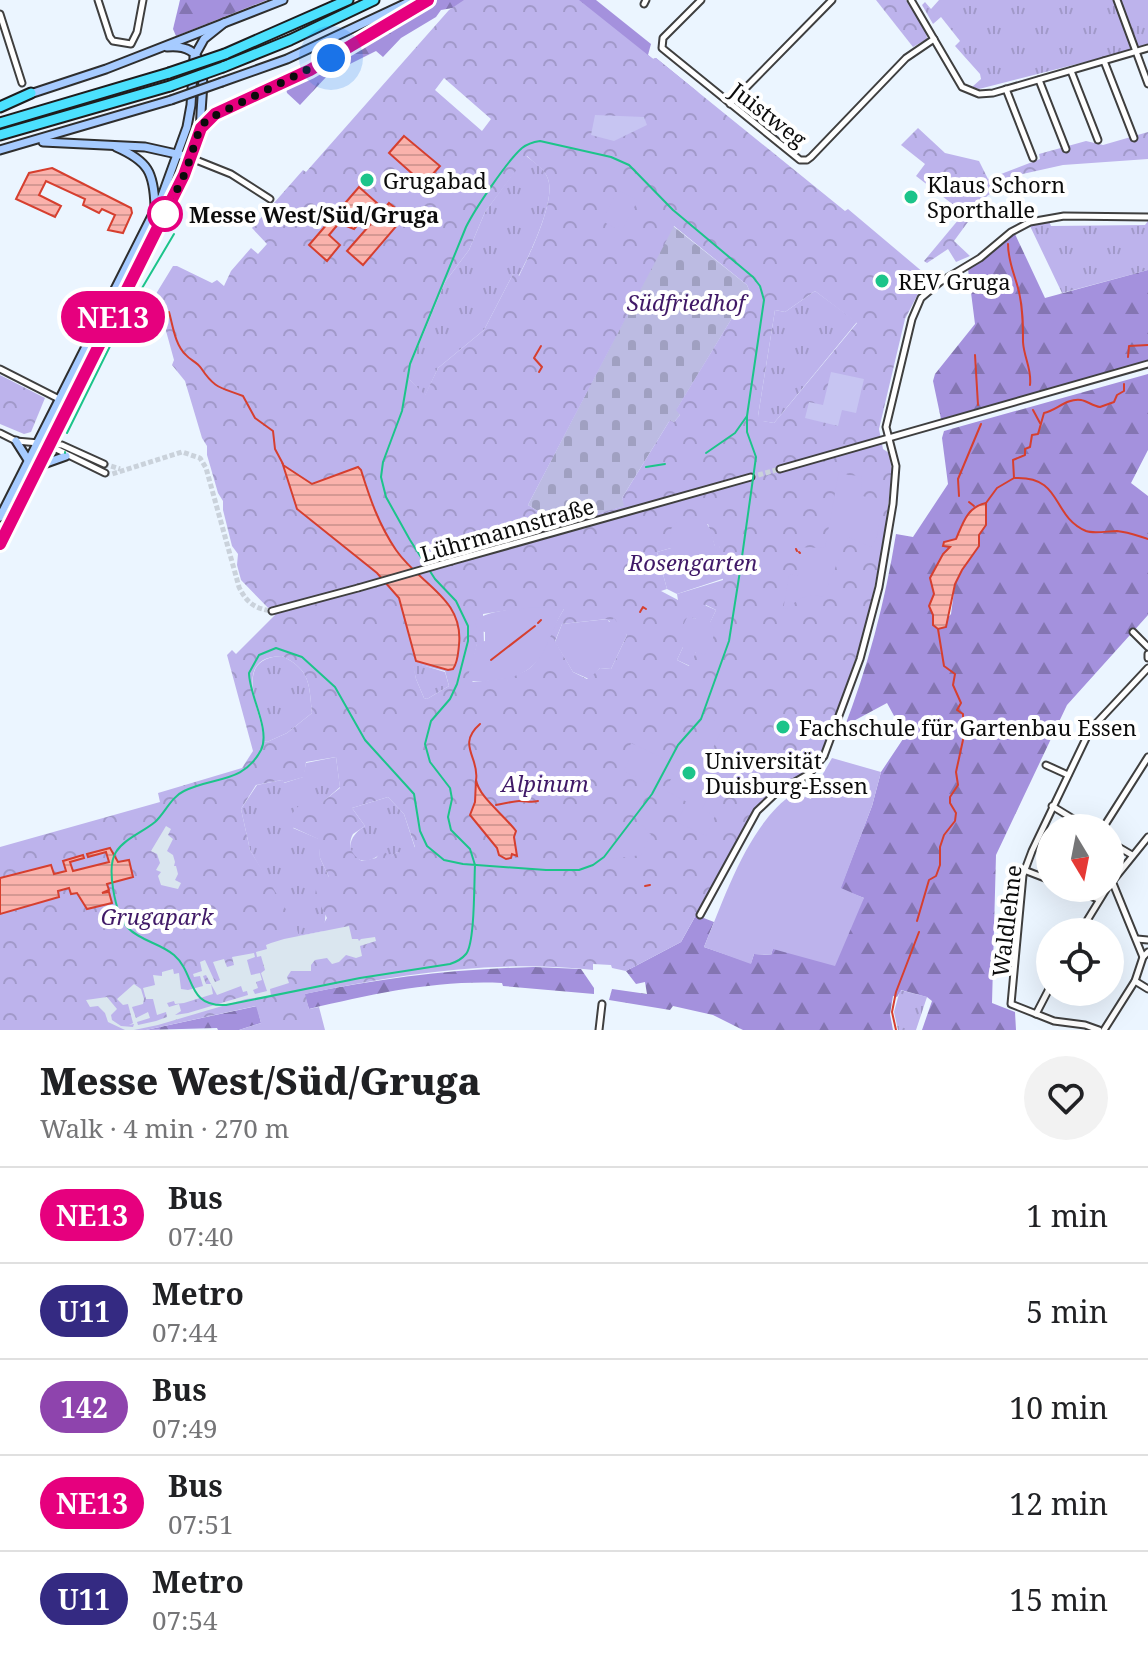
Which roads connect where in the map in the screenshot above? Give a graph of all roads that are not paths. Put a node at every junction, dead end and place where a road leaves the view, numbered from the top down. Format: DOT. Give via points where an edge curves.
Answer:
graph roads {
  1 [pos="98,0"];
  2 [pos="143,0"];
  3 [pos="283,0"];
  4 [pos="348,0"];
  5 [pos="374,0"];
  6 [pos="413,0"];
  7 [pos="428,0"];
  8 [pos="701,0"];
  9 [pos="832,0"];
  10 [pos="911,0"];
  11 [pos="1117,0"];
  12 [pos="0,14"];
  13 [pos="224,23"];
  14 [pos="934,39"];
  15 [pos="161,48"];
  16 [pos="1148,48"];
  17 [pos="1136,52"];
  18 [pos="195,54"];
  19 [pos="1104,61"];
  20 [pos="1071,71"];
  21 [pos="1039,80"];
  22 [pos="22,83"];
  23 [pos="1148,84"];
  24 [pos="1006,89"];
  25 [pos="31,93"];
  26 [pos="730,104"];
  27 [pos="0,105"];
  28 [pos="0,123"];
  29 [pos="201,128"];
  30 [pos="0,135"];
  31 [pos="1134,138"];
  32 [pos="1098,140"];
  33 [pos="33,141"];
  34 [pos="112,145"];
  35 [pos="1066,149"];
  36 [pos="0,150"];
  37 [pos="179,155"];
  38 [pos="191,158"];
  39 [pos="1033,158"];
  40 [pos="270,199"];
  41 [pos="155,209"];
  42 [pos="1148,217"];
  43 [pos="1148,364"];
  44 [pos="0,369"];
  45 [pos="60,399"];
  46 [pos="0,433"];
  47 [pos="889,439"];
  48 [pos="16,441"];
  49 [pos="37,443"];
  50 [pos="48,444"];
  51 [pos="66,456"];
  52 [pos="28,460"];
  53 [pos="104,464"];
  54 [pos="38,466"];
  55 [pos="780,469"];
  56 [pos="105,473"];
  57 [pos="751,477"];
  58 [pos="0,517"];
  59 [pos="0,544"];
  60 [pos="272,611"];
  61 [pos="1133,632"];
  62 [pos="1148,647"];
  63 [pos="1148,668"];
  64 [pos="1148,757"];
  65 [pos="1046,765"];
  66 [pos="1068,775"];
  67 [pos="1052,806"];
  68 [pos="1065,814"];
  69 [pos="1112,814"];
  70 [pos="1148,837"];
  71 [pos="1124,850"];
  72 [pos="1132,855"];
  73 [pos="1124,866"];
  74 [pos="1024,870"];
  75 [pos="1036,875"];
  76 [pos="1121,902"];
  77 [pos="700,915"];
  78 [pos="1137,939"];
  79 [pos="1148,940"];
  80 [pos="1148,952"];
  81 [pos="1143,957"];
  82 [pos="1135,981"];
  83 [pos="1148,989"];
  84 [pos="602,1004"];
  85 [pos="1040,1006"];
  86 [pos="1036,1014"];
  87 [pos="599,1030"];
  88 [pos="1102,1030"];
  1 -- 2 [label="street" via="110,37 131,44"];
  3 -- 13 [label="main road"];
  4 -- 28 [label="highway, bridge" via="225,54"];
  5 -- 30 [label="highway, bridge" via="223,67"];
  6 -- 33 [label="main road, bridge" via="287,59"];
  7 -- 29 [label="main road" via="310,70 215,114"];
  8 -- 26 [label="street, Juistweg" via="663,38 662,48"];
  9 -- 26 [label="street"];
  10 -- 14 [label="street"];
  11 -- 17 [label="street"];
  12 -- 22 [label="street"];
  13 -- 15 [label="main road"];
  13 -- 18 [label="main road" via="207,35"];
  14 -- 24 [label="street" via="966,90 985,94"];
  14 -- 26 [label="street, Juistweg" via="906,58 807,160 800,160"];
  15 -- 18 [label="main road" via="180,46"];
  15 -- 25 [label="main road"];
  16 -- 17 [label="street"];
  17 -- 19 [label="street"];
  17 -- 23 [label="street"];
  18 -- 29 [label="main road" via="202,72"];
  18 -- 37 [label="main road" via="191,105"];
  19 -- 20 [label="street"];
  19 -- 31 [label="street"];
  20 -- 21 [label="street"];
  20 -- 32 [label="street"];
  21 -- 24 [label="street"];
  21 -- 35 [label="street"];
  24 -- 39 [label="street"];
  25 -- 27 [label="highway"];
  29 -- 38 [label="main road"];
  33 -- 34 [label="main road"];
  33 -- 36 [label="main road"];
  34 -- 37 [label="main road"];
  34 -- 41 [label="main road" via="148,168"];
  37 -- 38 [label="main road"];
  37 -- 41 [label="main road"];
  38 -- 40 [label="street" via="231,174"];
  38 -- 50 [label="main road"];
  41 -- 45 [label="main road"];
  42 -- 47 [label="street" via="1056,216 1030,222 930,289 912,319 886,427"];
  43 -- 47 [label="street"];
  44 -- 45 [label="street"];
  45 -- 49 [label="main road"];
  46 -- 48 [label="street"];
  47 -- 55 [label="street"];
  47 -- 77 [label="street" via="896,473 888,539 860,659 836,727 816,767 776,793 753,817"];
  48 -- 49 [label="street"];
  48 -- 52 [label="main road"];
  49 -- 50 [label="street"];
  49 -- 52 [label="main road"];
  50 -- 51 [label="street"];
  50 -- 53 [label="street"];
  50 -- 54 [label="main road"];
  51 -- 54 [label="main road"];
  51 -- 56 [label="street"];
  52 -- 58 [label="main road"];
  54 -- 59 [label="main road"];
  57 -- 60 [label="street, Lührmannstraße, bridge"];
  61 -- 62 [label="street"];
  63 -- 66 [label="street, Waldlehne" via="1090,730"];
  64 -- 69 [label="street"];
  65 -- 66 [label="street"];
  66 -- 67 [label="street, Waldlehne"];
  67 -- 68 [label="street"];
  67 -- 74 [label="street, Waldlehne"];
  70 -- 72 [label="street"];
  71 -- 72 [label="street"];
  72 -- 73 [label="street"];
  74 -- 75 [label="street"];
  74 -- 86 [label="street, Waldlehne" via="1011,1002"];
  76 -- 78 [label="street"];
  78 -- 79 [label="street"];
  78 -- 81 [label="street"];
  80 -- 81 [label="street"];
  81 -- 82 [label="street"];
  82 -- 83 [label="street"];
  82 -- 88 [label="street"];
  84 -- 87 [label="street"];
  85 -- 86 [label="street"];
  86 -- 88 [label="street"];
}
